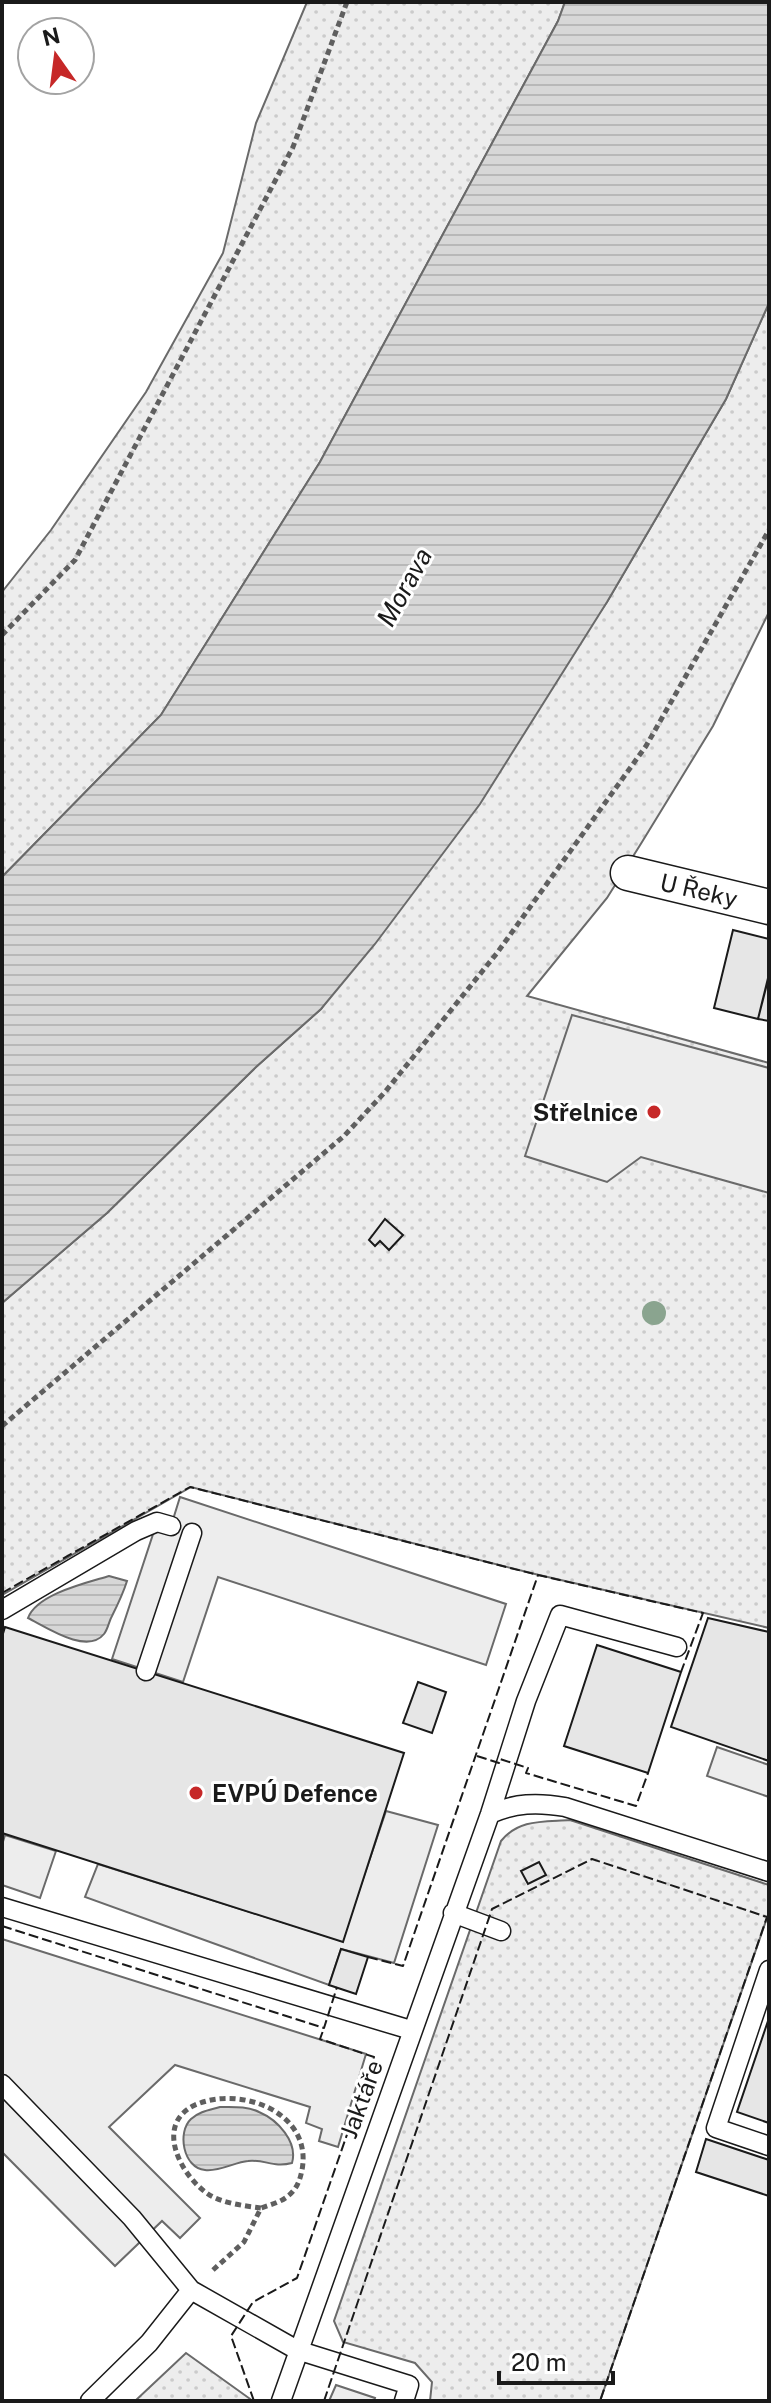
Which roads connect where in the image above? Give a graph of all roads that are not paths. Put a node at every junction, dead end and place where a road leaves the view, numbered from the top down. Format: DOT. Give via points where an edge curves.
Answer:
graph roads {
  1 [pos="628,873"];
  2 [pos="769,907"];
  3 [pos="171,1526"];
  4 [pos="192,1533"];
  5 [pos="2,1610"];
  6 [pos="677,1647"];
  7 [pos="146,1671"];
  8 [pos="490,1814"];
  9 [pos="769,1872"];
  10 [pos="2,1907"];
  11 [pos="453,1913"];
  12 [pos="501,1931"];
  13 [pos="769,1970"];
  14 [pos="411,2030"];
  15 [pos="2,2084"];
  16 [pos="769,2146"];
  17 [pos="191,2290"];
  18 [pos="297,2350"];
  19 [pos="90,2401"];
  20 [pos="281,2401"];
  21 [pos="404,2401"];
  1 -- 2 [label="street, U Řeky"];
  3 -- 5 [label="lane" via="157,1522 136,1531"];
  4 -- 7 [label="lane"];
  6 -- 8 [label="lane, Jaktáře" via="560,1615"];
  8 -- 9 [label="lane" via="521,1804 565,1807"];
  8 -- 11 [label="lane, Jaktáře"];
  10 -- 14 [label="lane"];
  11 -- 12 [label="lane"];
  11 -- 14 [label="lane, Jaktáře"];
  13 -- 16 [label="lane" via="716,2128"];
  14 -- 18 [label="lane, Jaktáře"];
  15 -- 17 [label="lane" via="132,2218"];
  17 -- 18 [label="lane"];
  17 -- 19 [label="lane" via="149,2343"];
  18 -- 20 [label="lane, Jaktáře"];
  18 -- 21 [label="lane" via="409,2385"];
}
